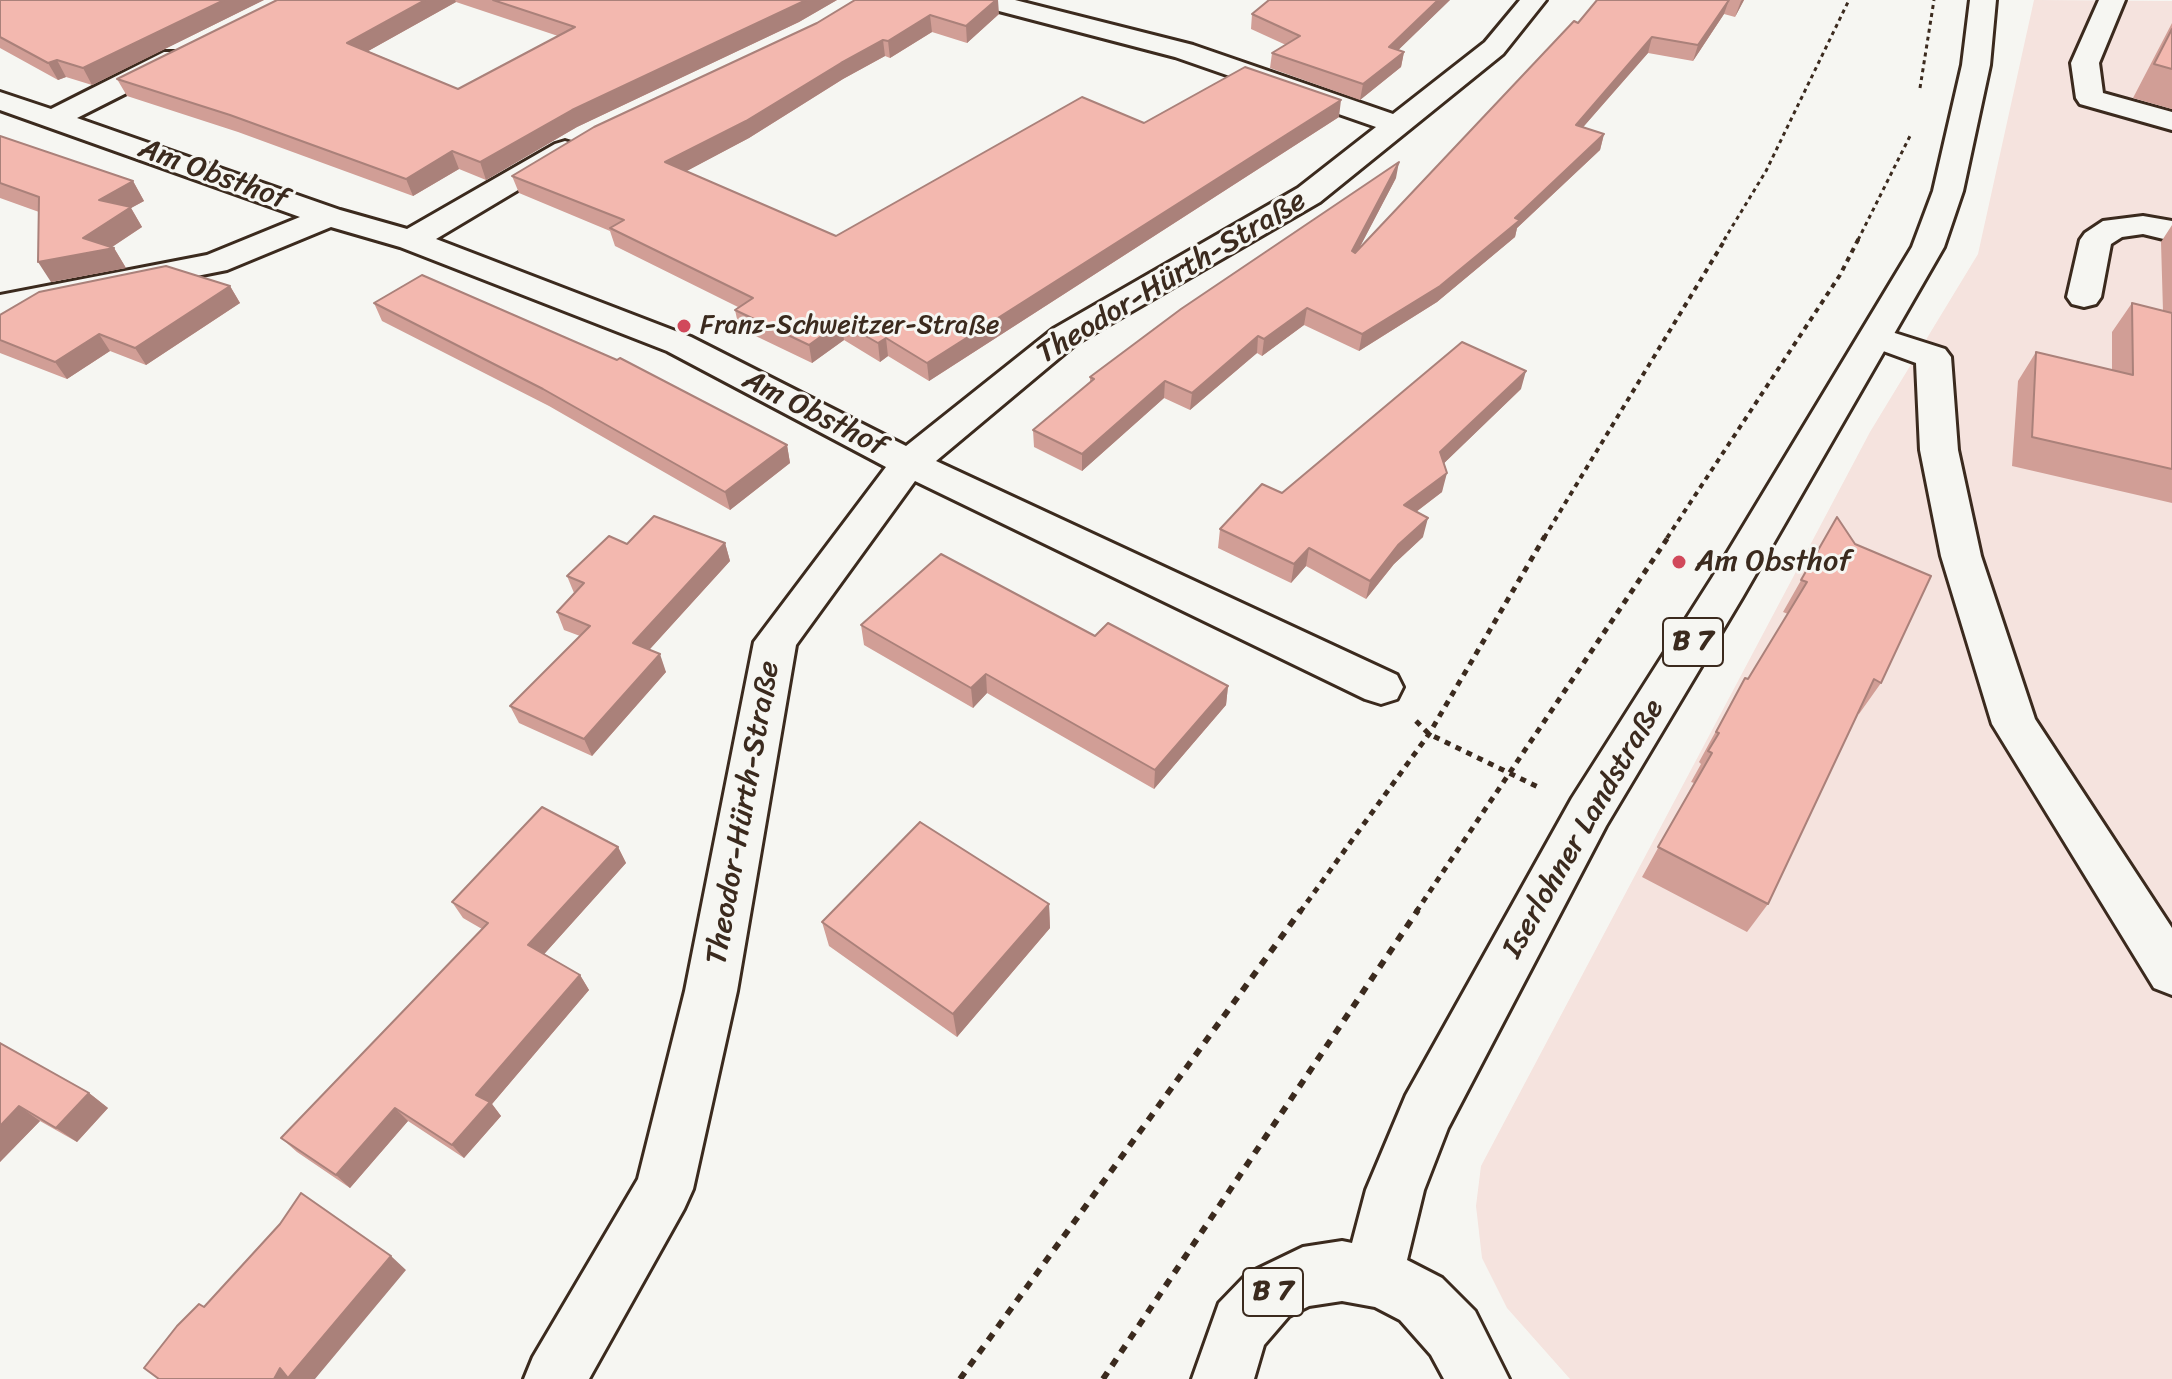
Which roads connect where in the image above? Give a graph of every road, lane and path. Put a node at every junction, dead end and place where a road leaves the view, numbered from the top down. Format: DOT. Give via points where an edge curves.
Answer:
graph roads {
  1 [pos="985,0"];
  2 [pos="1533,0"];
  3 [pos="1934,0"];
  4 [pos="1983,0"];
  5 [pos="2112,0"];
  6 [pos="194,49"];
  7 [pos="0,100"];
  8 [pos="1919,100"];
  9 [pos="55,118"];
  10 [pos="2172,121"];
  11 [pos="1398,125"];
  12 [pos="1914,129"];
  13 [pos="588,136"];
  14 [pos="329,217"];
  15 [pos="2172,231"];
  16 [pos="411,240"];
  17 [pos="2084,297"];
  18 [pos="0,305"];
  19 [pos="1876,337"];
  20 [pos="909,463"];
  21 [pos="1381,687"];
  22 [pos="1509,772"];
  23 [pos="1589,812"];
  24 [pos="2172,972"];
  25 [pos="1373,1277"];
  26 [pos="555,1379"];
  27 [pos="1103,1379"];
  28 [pos="1223,1379"];
  29 [pos="1478,1379"];
  1 -- 11 [label="street" via="1184,51"];
  2 -- 11 [label="street, Theodor-Hürth-Straße" via="1494,48"];
  3 -- 8 [label="path"];
  4 -- 19 [label="street, Iserlohner Landstraße / B 7" via="1976,65 1948,191 1928,247"];
  5 -- 10 [label="street" via="2085,63 2090,98"];
  6 -- 9 [label="street"];
  7 -- 9 [label="street, Am Obsthof"];
  9 -- 14 [label="street, Am Obsthof"];
  11 -- 20 [label="street, Theodor-Hürth-Straße" via="1309,195 1065,336"];
  12 -- 22 [label="path" via="1840,275"];
  13 -- 16 [label="street"];
  14 -- 16 [label="street, Am Obsthof"];
  14 -- 18 [label="street" via="215,263"];
  15 -- 17 [label="street" via="2143,225 2114,228 2096,240"];
  16 -- 20 [label="street, Am Obsthof" via="679,344"];
  19 -- 23 [label="street, Iserlohner Landstraße / B 7"];
  19 -- 24 [label="street" via="1933,357 1939,450 1961,556 2014,724"];
  20 -- 21 [label="street, Am Obsthof"];
  20 -- 26 [label="street, Theodor-Hürth-Straße" via="775,642 711,991 664,1189"];
  21 -- 22 [label="path" via="1429,734"];
  22 -- 23 [label="path"];
  22 -- 27 [label="path"];
  23 -- 25 [label="street, Iserlohner Landstraße / B 7" via="1426,1114 1395,1190"];
  25 -- 28 [label="street, B 7" via="1342,1271 1303,1277 1268,1295 1241,1325"];
  25 -- 29 [label="street, B 7" via="1421,1299 1453,1333"];
}
